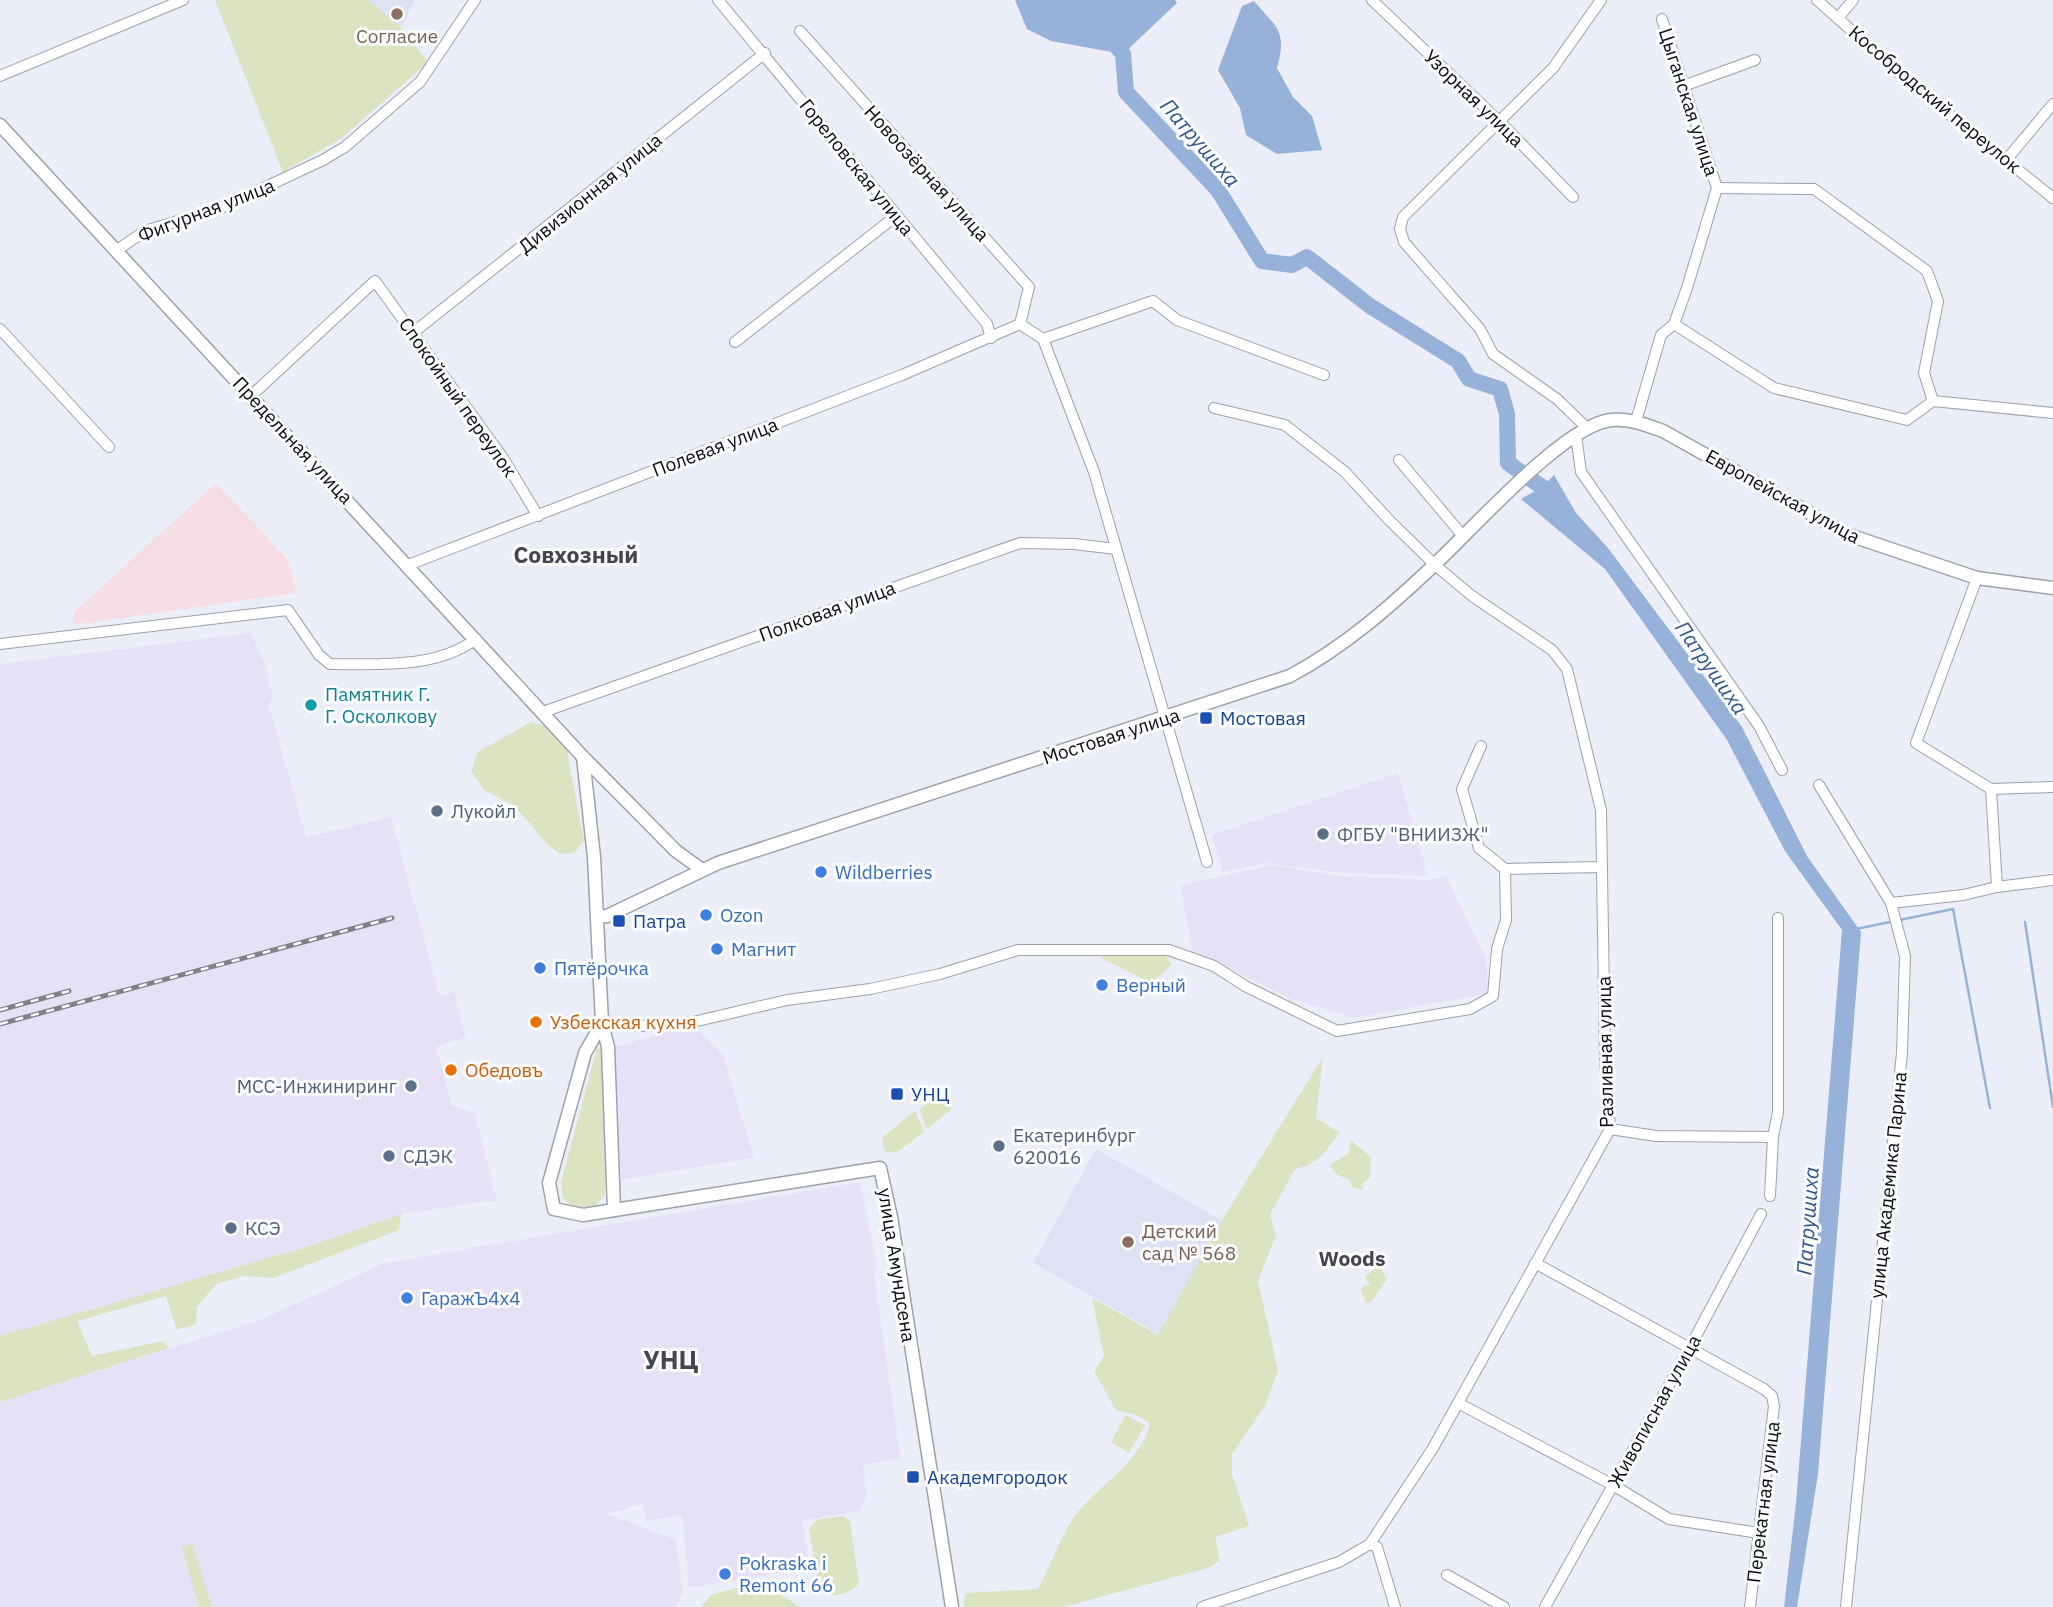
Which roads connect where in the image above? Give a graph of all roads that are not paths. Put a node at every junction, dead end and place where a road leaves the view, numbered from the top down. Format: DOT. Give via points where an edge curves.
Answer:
graph roads {
  1 [pos="183,0"];
  2 [pos="475,0"];
  3 [pos="718,0"];
  4 [pos="1373,0"];
  5 [pos="1601,0"];
  6 [pos="1817,0"];
  7 [pos="1853,0"];
  8 [pos="1838,18"];
  9 [pos="1662,19"];
  10 [pos="800,31"];
  11 [pos="765,53"];
  12 [pos="1755,60"];
  13 [pos="0,76"];
  14 [pos="1686,85"];
  15 [pos="2053,104"];
  16 [pos="1501,123"];
  17 [pos="0,125"];
  18 [pos="2007,159"];
  19 [pos="1717,188"];
  20 [pos="1573,197"];
  21 [pos="2053,198"];
  22 [pos="896,216"];
  23 [pos="117,250"];
  24 [pos="1020,324"];
  25 [pos="1674,324"];
  26 [pos="0,329"];
  27 [pos="414,332"];
  28 [pos="991,338"];
  29 [pos="1043,339"];
  30 [pos="735,342"];
  31 [pos="1324,375"];
  32 [pos="252,395"];
  33 [pos="1933,401"];
  34 [pos="1214,408"];
  35 [pos="2053,413"];
  36 [pos="1636,421"];
  37 [pos="1582,432"];
  38 [pos="1562,445"];
  39 [pos="109,447"];
  40 [pos="1399,460"];
  41 [pos="538,516"];
  42 [pos="1463,536"];
  43 [pos="1116,549"];
  44 [pos="408,565"];
  45 [pos="1435,565"];
  46 [pos="1977,578"];
  47 [pos="2053,588"];
  48 [pos="476,639"];
  49 [pos="0,644"];
  50 [pos="543,712"];
  51 [pos="1166,718"];
  52 [pos="1481,746"];
  53 [pos="583,757"];
  54 [pos="1782,770"];
  55 [pos="1819,785"];
  56 [pos="2053,786"];
  57 [pos="1992,789"];
  58 [pos="1208,862"];
  59 [pos="1602,866"];
  60 [pos="701,869"];
  61 [pos="1505,869"];
  62 [pos="2053,880"];
  63 [pos="1997,887"];
  64 [pos="1891,903"];
  65 [pos="597,917"];
  66 [pos="1777,918"];
  67 [pos="602,1023"];
  68 [pos="1610,1129"];
  69 [pos="1773,1137"];
  70 [pos="1770,1196"];
  71 [pos="614,1210"];
  72 [pos="1761,1214"];
  73 [pos="1535,1263"];
  74 [pos="1689,1349"];
  75 [pos="1458,1403"];
  76 [pos="1613,1485"];
  77 [pos="1759,1533"];
  78 [pos="1370,1544"];
  79 [pos="1447,1575"];
  80 [pos="952,1607"];
  81 [pos="1202,1607"];
  82 [pos="1395,1607"];
  83 [pos="1504,1607"];
  84 [pos="1545,1607"];
  85 [pos="1750,1607"];
  86 [pos="1846,1607"];
  1 -- 13 [label="street"];
  2 -- 23 [label="street, Фигурная улица" via="420,82 345,147 223,208 145,231"];
  3 -- 11 [label="street, Гореловская улица"];
  4 -- 16 [label="street, Узорная улица"];
  5 -- 16 [label="street" via="1553,68"];
  6 -- 8 [label="street, Кособродский переулок"];
  7 -- 8 [label="street"];
  8 -- 18 [label="street, Кособродский переулок"];
  9 -- 14 [label="street, Цыганская улица"];
  10 -- 24 [label="street, Новоозёрная улица" via="1029,287"];
  11 -- 22 [label="street, Гореловская улица"];
  11 -- 27 [label="street, Дивизионная улица"];
  12 -- 14 [label="street"];
  14 -- 19 [label="street, Цыганская улица"];
  15 -- 18 [label="street"];
  16 -- 20 [label="street, Узорная улица"];
  16 -- 37 [label="street" via="1403,217 1400,229 1404,242 1480,329 1493,354 1557,399"];
  17 -- 23 [label="street, Предельная улица"];
  18 -- 21 [label="street, Кособродский переулок"];
  19 -- 25 [label="street, Цыганская улица"];
  19 -- 33 [label="street" via="1814,189 1927,271 1938,301 1924,373"];
  22 -- 28 [label="street, Гореловская улица" via="987,324"];
  22 -- 30 [label="street"];
  23 -- 32 [label="street, Предельная улица"];
  24 -- 28 [label="street, Полевая улица"];
  24 -- 29 [label="street"];
  25 -- 33 [label="street" via="1774,388 1907,420"];
  25 -- 36 [label="street, Цыганская улица" via="1661,335"];
  26 -- 39 [label="street"];
  27 -- 32 [label="street, Спокойный переулок" via="374,281"];
  27 -- 41 [label="street, Спокойный переулок"];
  28 -- 41 [label="street, Полевая улица"];
  29 -- 31 [label="street" via="1153,301 1177,320"];
  29 -- 43 [label="street" via="1094,472"];
  32 -- 44 [label="street, Предельная улица"];
  33 -- 35 [label="street"];
  34 -- 45 [label="street, Разливная улица" via="1285,425 1345,472"];
  36 -- 37 [label="street, Европейская улица" via="1610,420"];
  36 -- 46 [label="street, Европейская улица" via="1695,448 1849,535"];
  37 -- 38 [label="street, Европейская улица"];
  37 -- 54 [label="street" via="1581,472 1759,726"];
  38 -- 42 [label="street, Мостовая улица"];
  40 -- 42 [label="street"];
  41 -- 44 [label="street, Полевая улица"];
  42 -- 45 [label="street, Мостовая улица"];
  43 -- 50 [label="street, Полковая улица" via="1020,544"];
  43 -- 51 [label="street"];
  44 -- 48 [label="street, Предельная улица"];
  45 -- 51 [label="street, Мостовая улица" via="1328,656 1290,676"];
  45 -- 59 [label="street, Разливная улица" via="1552,650 1567,669 1601,810"];
  46 -- 47 [label="street, Европейская улица"];
  46 -- 57 [label="street" via="1916,743"];
  48 -- 49 [label="street" via="427,661 330,664 318,655 288,610"];
  48 -- 50 [label="street, Предельная улица"];
  50 -- 53 [label="street, Предельная улица"];
  51 -- 58 [label="street"];
  51 -- 60 [label="street, Мостовая улица"];
  52 -- 61 [label="street" via="1462,789 1479,848"];
  53 -- 60 [label="street, Предельная улица" via="676,851"];
  53 -- 65 [label="street"];
  55 -- 64 [label="street, улица Академика Парина"];
  56 -- 57 [label="street"];
  57 -- 63 [label="street"];
  59 -- 61 [label="street"];
  59 -- 68 [label="street, Разливная улица"];
  60 -- 65 [label="street, Мостовая улица"];
  61 -- 67 [label="street" via="1506,920 1497,949 1493,996 1470,1009 1443,1014 1337,1031 1214,966 1169,950 1018,950 893,984 787,1000 693,1022"];
  62 -- 63 [label="street"];
  63 -- 64 [label="street"];
  64 -- 86 [label="street, улица Академика Парина" via="1905,956 1902,1054"];
  65 -- 67 [label="street"];
  66 -- 69 [label="street" via="1778,1112"];
  67 -- 71 [label="street" via="608,1047"];
  67 -- 71 [label="street, улица Амундсена" via="585,1053 549,1183 554,1209 583,1215"];
  68 -- 69 [label="street" via="1656,1136"];
  68 -- 73 [label="street, Разливная улица"];
  69 -- 70 [label="street"];
  71 -- 80 [label="street, улица Амундсена" via="880,1168"];
  72 -- 74 [label="street, Живописная улица"];
  73 -- 74 [label="street"];
  73 -- 75 [label="street, Разливная улица"];
  74 -- 76 [label="street, Живописная улица"];
  74 -- 77 [label="street, Перекатная улица" via="1772,1396"];
  75 -- 76 [label="street"];
  75 -- 78 [label="street, Разливная улица"];
  76 -- 77 [label="street" via="1668,1519"];
  76 -- 84 [label="street, Живописная улица"];
  77 -- 85 [label="street, Перекатная улица"];
  78 -- 81 [label="street, Разливная улица" via="1339,1562"];
  78 -- 82 [label="street" via="1381,1556"];
  79 -- 83 [label="street"];
}
